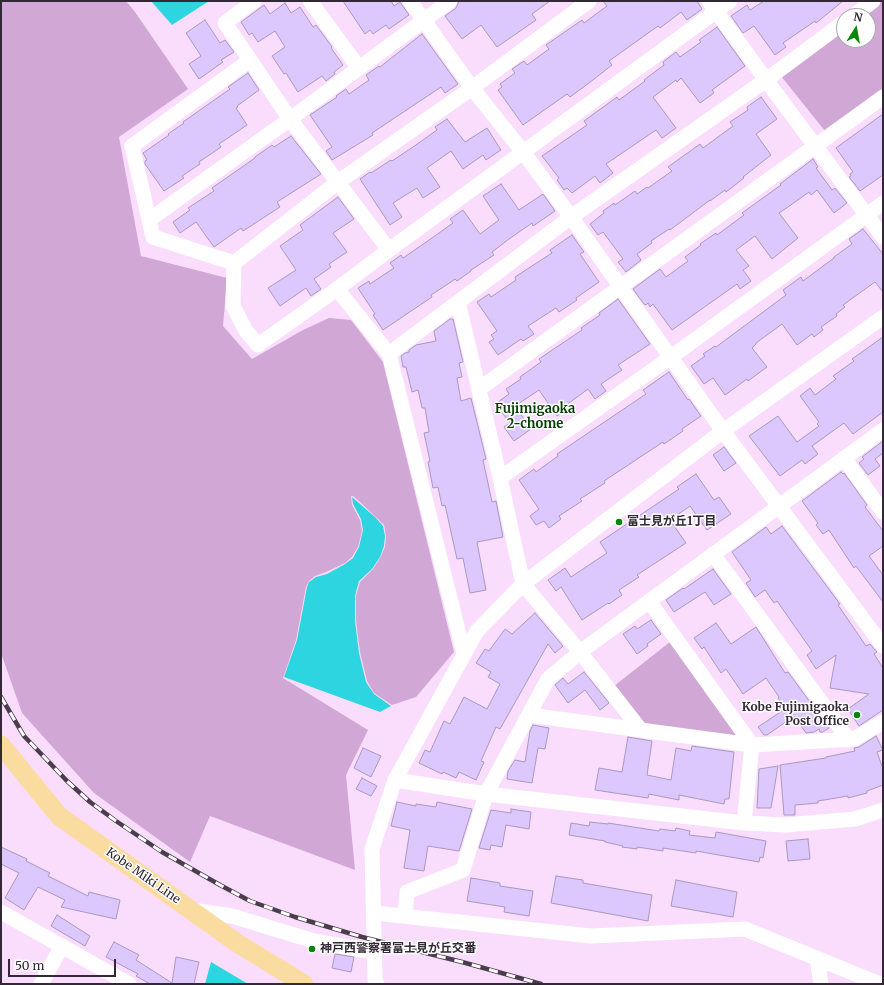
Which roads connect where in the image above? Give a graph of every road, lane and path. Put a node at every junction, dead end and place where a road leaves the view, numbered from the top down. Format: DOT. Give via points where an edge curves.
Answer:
graph roads {
  1 [pos="254,1"];
  2 [pos="310,1"];
  3 [pos="410,1"];
  4 [pos="450,1"];
  5 [pos="589,1"];
  6 [pos="730,1"];
  7 [pos="873,1"];
  8 [pos="713,6"];
  9 [pos="864,8"];
  10 [pos="424,20"];
  11 [pos="836,28"];
  12 [pos="250,60"];
  13 [pos="359,68"];
  14 [pos="766,80"];
  15 [pos="472,88"];
  16 [pos="883,97"];
  17 [pos="290,119"];
  18 [pos="815,146"];
  19 [pos="523,152"];
  20 [pos="338,182"];
  21 [pos="883,203"];
  22 [pos="866,215"];
  23 [pos="571,217"];
  24 [pos="149,220"];
  25 [pos="883,237"];
  26 [pos="389,250"];
  27 [pos="234,263"];
  28 [pos="620,286"];
  29 [pos="337,289"];
  30 [pos="458,302"];
  31 [pos="883,316"];
  32 [pos="389,354"];
  33 [pos="671,357"];
  34 [pos="479,389"];
  35 [pos="723,430"];
  36 [pos="883,430"];
  37 [pos="844,458"];
  38 [pos="500,478"];
  39 [pos="779,506"];
  40 [pos="883,512"];
  41 [pos="713,554"];
  42 [pos="523,584"];
  43 [pos="649,601"];
  44 [pos="883,646"];
  45 [pos="580,652"];
  46 [pos="464,654"];
  47 [pos="529,715"];
  48 [pos="883,722"];
  49 [pos="640,729"];
  50 [pos="849,740"];
  51 [pos="1,745"];
  52 [pos="752,745"];
  53 [pos="395,780"];
  54 [pos="486,794"];
  55 [pos="883,810"];
  56 [pos="744,823"];
  57 [pos="191,910"];
  58 [pos="1,912"];
  59 [pos="374,913"];
  60 [pos="406,916"];
  61 [pos="62,946"];
  62 [pos="374,952"];
  63 [pos="817,958"];
  64 [pos="41,984"];
  65 [pos="129,984"];
  66 [pos="304,984"];
  67 [pos="377,984"];
  68 [pos="821,984"];
  69 [pos="880,984"];
  1 -- 12 [label="street" via="225,23"];
  2 -- 13 [label="street"];
  3 -- 10 [label="street"];
  4 -- 10 [label="street"];
  5 -- 15 [label="street"];
  6 -- 8 [label="street"];
  7 -- 9 [label="street"];
  8 -- 14 [label="street"];
  8 -- 19 [label="street"];
  10 -- 13 [label="street"];
  10 -- 15 [label="street"];
  11 -- 14 [label="street"];
  12 -- 17 [label="street"];
  12 -- 24 [label="street" via="132,146"];
  13 -- 17 [label="street"];
  14 -- 18 [label="street"];
  14 -- 23 [label="street"];
  15 -- 19 [label="street"];
  15 -- 20 [label="street"];
  16 -- 18 [label="street"];
  17 -- 20 [label="street"];
  17 -- 24 [label="street"];
  18 -- 22 [label="street"];
  18 -- 28 [label="street"];
  19 -- 23 [label="street"];
  19 -- 26 [label="street"];
  20 -- 26 [label="street"];
  20 -- 27 [label="street"];
  21 -- 22 [label="street"];
  22 -- 25 [label="street"];
  22 -- 33 [label="street"];
  23 -- 28 [label="street"];
  23 -- 30 [label="street"];
  24 -- 27 [label="street" via="153,237"];
  26 -- 29 [label="street"];
  27 -- 29 [label="street" via="233,306 246,331 258,345"];
  28 -- 33 [label="street"];
  28 -- 34 [label="street"];
  29 -- 32 [label="street"];
  30 -- 32 [label="street"];
  30 -- 34 [label="street"];
  31 -- 35 [label="street"];
  32 -- 46 [label="street"];
  33 -- 35 [label="street"];
  33 -- 38 [label="street"];
  34 -- 38 [label="street"];
  35 -- 39 [label="street"];
  35 -- 42 [label="street"];
  36 -- 37 [label="street"];
  37 -- 39 [label="street"];
  37 -- 40 [label="street"];
  38 -- 42 [label="street"];
  39 -- 41 [label="street"];
  39 -- 44 [label="street"];
  41 -- 43 [label="street"];
  41 -- 50 [label="street"];
  42 -- 45 [label="street"];
  42 -- 46 [label="street" via="477,631"];
  43 -- 45 [label="street"];
  43 -- 52 [label="street"];
  45 -- 47 [label="street" via="548,679"];
  45 -- 49 [label="street"];
  46 -- 53 [label="street"];
  47 -- 49 [label="street"];
  47 -- 54 [label="street"];
  48 -- 50 [label="street"];
  49 -- 52 [label="street"];
  50 -- 52 [label="street"];
  51 -- 57 [label="main road, Kobe Miki Line" via="59,816"];
  52 -- 56 [label="street"];
  53 -- 54 [label="street"];
  53 -- 59 [label="street" via="372,849"];
  54 -- 56 [label="street"];
  54 -- 60 [label="street" via="463,870 407,892"];
  55 -- 56 [label="street" via="855,819 824,822 786,825"];
  57 -- 62 [label="street" via="232,916 314,941"];
  57 -- 66 [label="main road, Kobe Miki Line"];
  58 -- 61 [label="street"];
  59 -- 60 [label="street"];
  59 -- 62 [label="street"];
  60 -- 63 [label="street" via="591,936 745,929"];
  61 -- 64 [label="street"];
  61 -- 65 [label="street"];
  62 -- 67 [label="street"];
  63 -- 68 [label="street"];
  63 -- 69 [label="street"];
}
